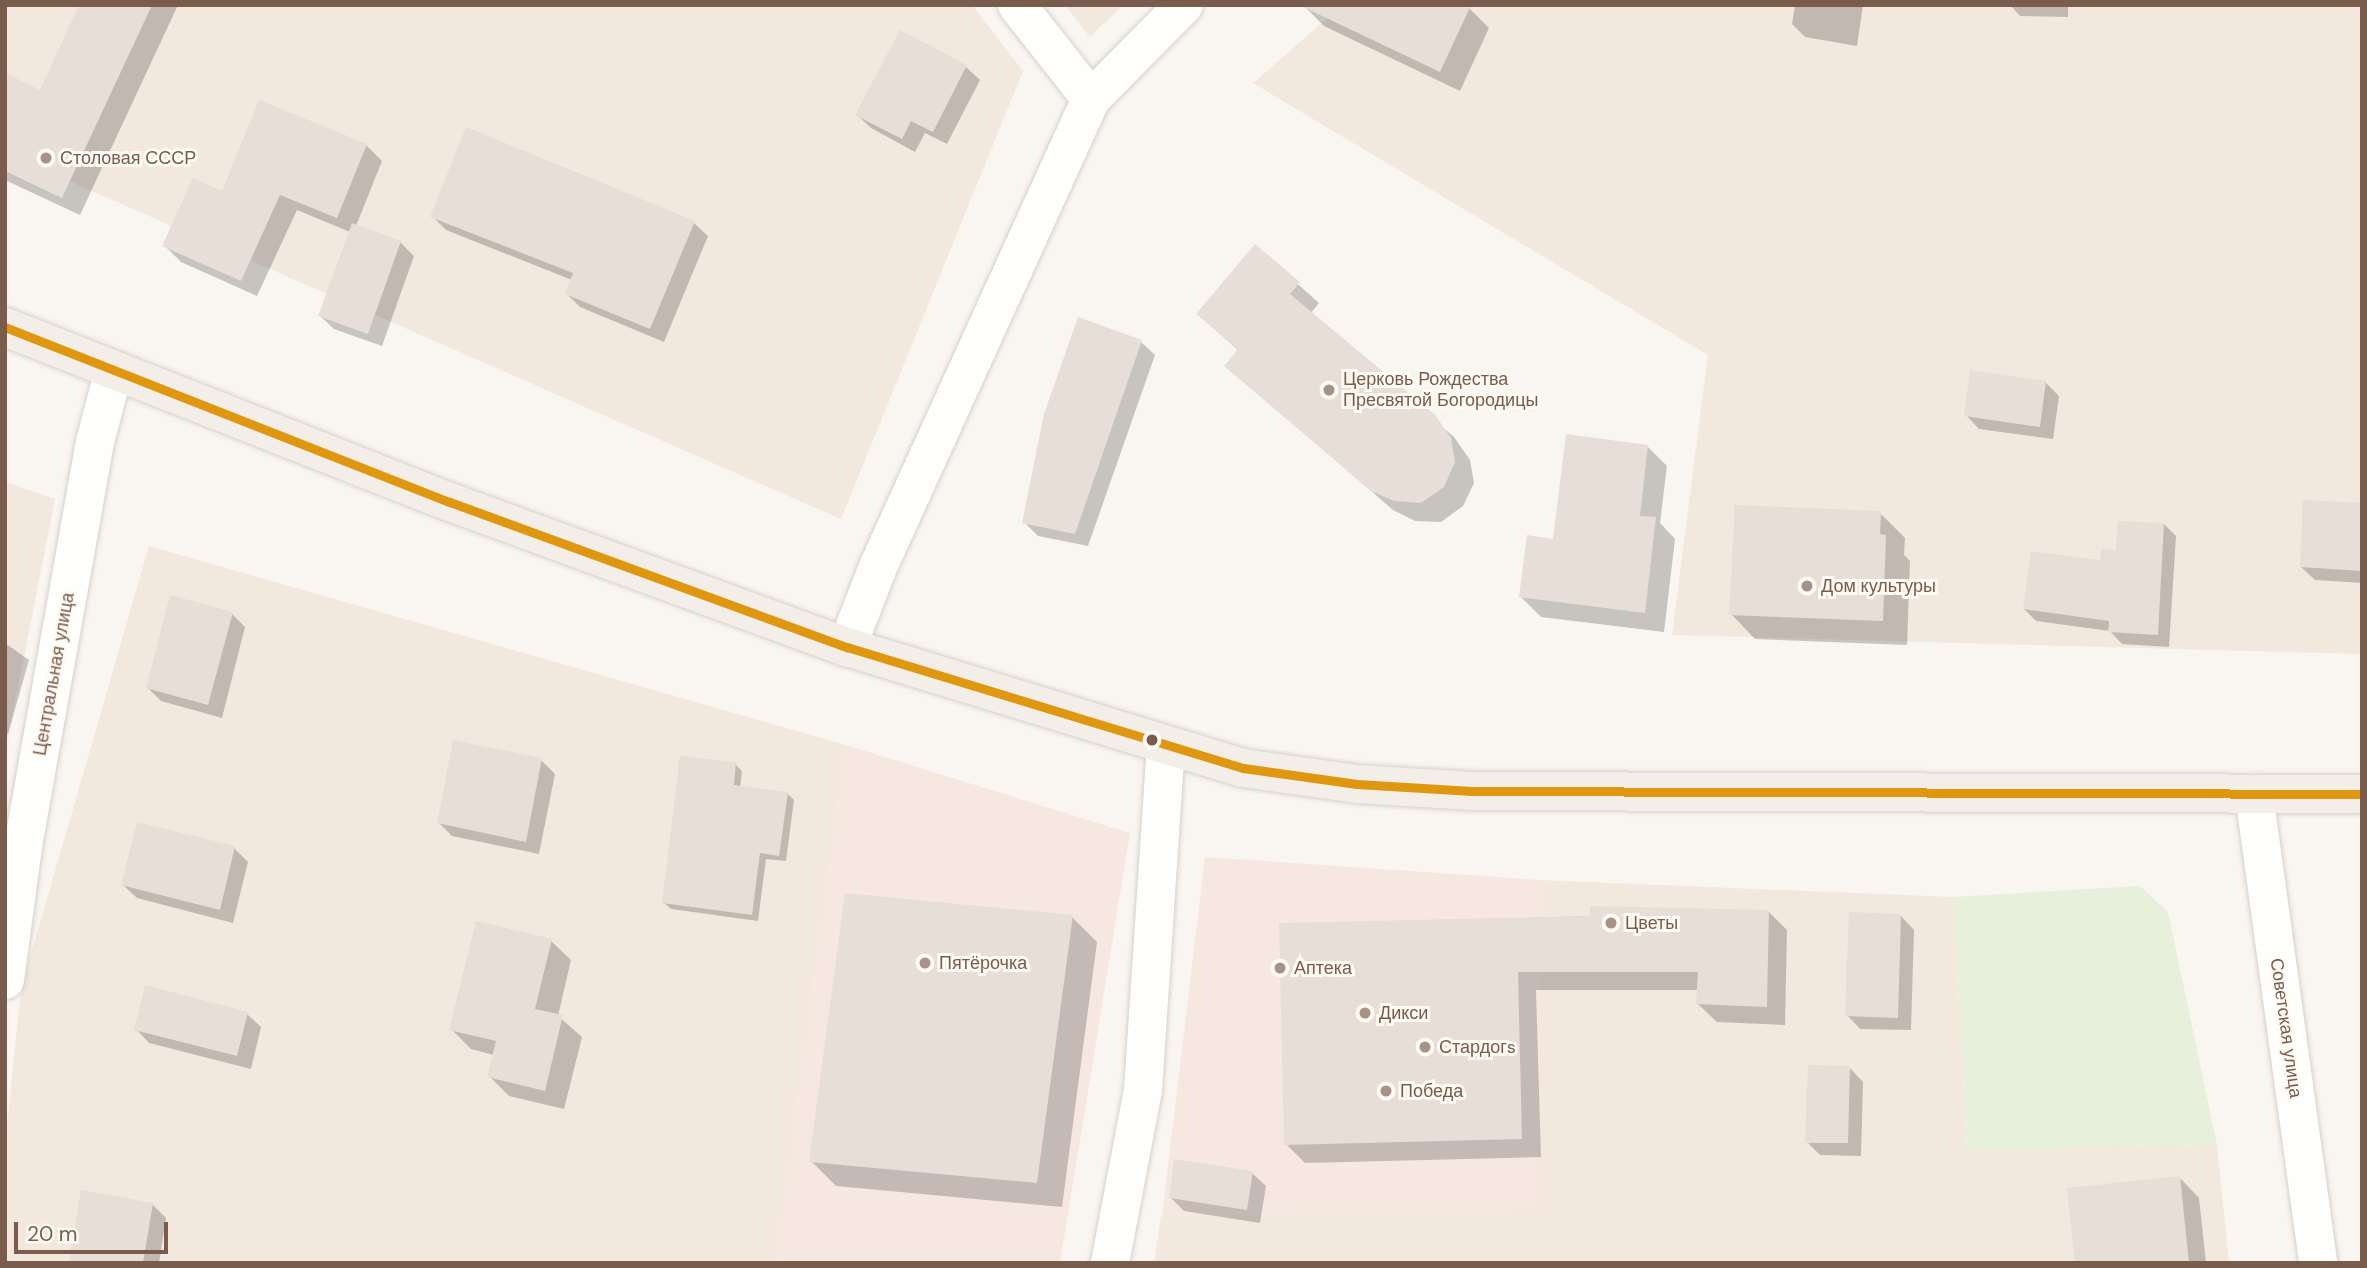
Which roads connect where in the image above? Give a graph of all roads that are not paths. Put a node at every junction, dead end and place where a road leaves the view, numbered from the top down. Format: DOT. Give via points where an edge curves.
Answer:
graph roads {
  1 [pos="1017,5"];
  2 [pos="1184,5"];
  3 [pos="1091,99"];
  4 [pos="5,327"];
  5 [pos="114,370"];
  6 [pos="847,647"];
  7 [pos="1166,747"];
  8 [pos="2255,794"];
  9 [pos="2362,794"];
  10 [pos="5,980"];
  11 [pos="1110,1263"];
  12 [pos="2318,1263"];
  1 -- 3 [label="street"];
  2 -- 3 [label="street"];
  3 -- 6 [label="street" via="878,567"];
  4 -- 5 [label="main road"];
  5 -- 6 [label="main road" via="450,502"];
  5 -- 10 [label="street, Центральная улица" via="95,442 23,846"];
  6 -- 7 [label="main road"];
  7 -- 8 [label="main road" via="1243,768 1357,784 1472,791"];
  7 -- 11 [label="street" via="1143,1090"];
  8 -- 9 [label="main road"];
  8 -- 12 [label="street, Советская улица"];
}
